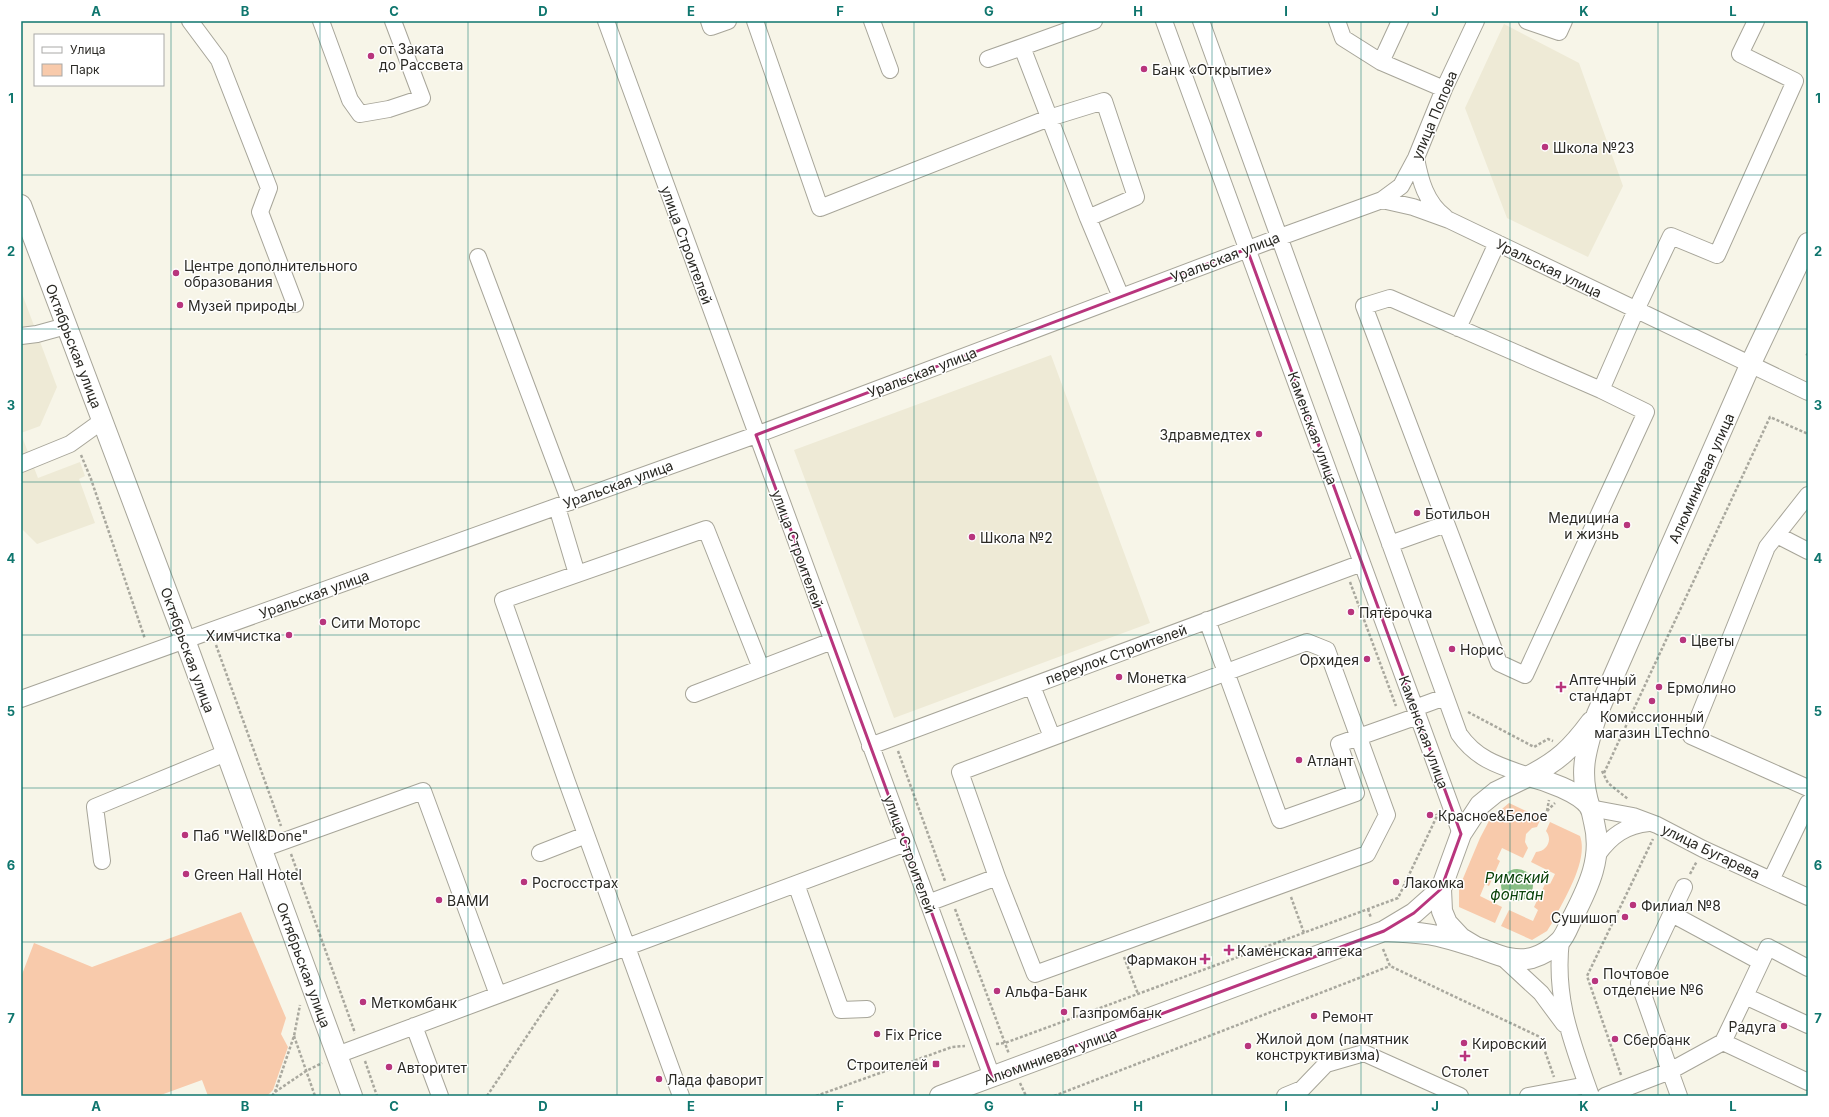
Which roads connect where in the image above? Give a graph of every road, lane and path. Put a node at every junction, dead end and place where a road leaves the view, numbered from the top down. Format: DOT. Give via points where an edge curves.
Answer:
graph roads {
  1 [pos="190,21"];
  2 [pos="321,21"];
  3 [pos="393,21"];
  4 [pos="606,21"];
  5 [pos="709,21"];
  6 [pos="728,21"];
  7 [pos="755,21"];
  8 [pos="872,21"];
  9 [pos="1094,21"];
  10 [pos="1164,21"];
  11 [pos="1201,21"];
  12 [pos="1337,21"];
  13 [pos="1400,21"];
  14 [pos="1476,21"];
  15 [pos="1527,21"];
  16 [pos="1564,21"];
  17 [pos="1756,21"];
  18 [pos="1022,47"];
  19 [pos="988,59"];
  20 [pos="1381,62"];
  21 [pos="890,70"];
  22 [pos="1444,89"];
  23 [pos="1049,118"];
  24 [pos="1416,158"];
  25 [pos="1382,200"];
  26 [pos="21,205"];
  27 [pos="1088,218"];
  28 [pos="1449,220"];
  29 [pos="1280,237"];
  30 [pos="1497,243"];
  31 [pos="1808,243"];
  32 [pos="1247,249"];
  33 [pos="478,257"];
  34 [pos="1121,297"];
  35 [pos="295,304"];
  36 [pos="1636,310"];
  37 [pos="66,326"];
  38 [pos="1458,328"];
  39 [pos="21,336"];
  40 [pos="1751,363"];
  41 [pos="1602,390"];
  42 [pos="1808,392"];
  43 [pos="102,421"];
  44 [pos="1808,434"];
  45 [pos="756,435"];
  46 [pos="75,440"];
  47 [pos="21,464"];
  48 [pos="1808,495"];
  49 [pos="563,504"];
  50 [pos="1446,524"];
  51 [pos="1777,535"];
  52 [pos="1390,544"];
  53 [pos="1808,551"];
  54 [pos="1362,563"];
  55 [pos="577,574"];
  56 [pos="1342,583"];
  57 [pos="1207,620"];
  58 [pos="211,631"];
  59 [pos="185,640"];
  60 [pos="832,641"];
  61 [pos="150,653"];
  62 [pos="761,668"];
  63 [pos="1226,672"];
  64 [pos="1032,686"];
  65 [pos="694,694"];
  66 [pos="1445,697"];
  67 [pos="21,698"];
  68 [pos="1466,706"];
  69 [pos="1417,712"];
  70 [pos="1402,721"];
  71 [pos="1052,737"];
  72 [pos="1359,737"];
  73 [pos="896,745"];
  74 [pos="870,746"];
  75 [pos="226,753"];
  76 [pos="1578,753"];
  77 [pos="1604,774"];
  78 [pos="1529,776"];
  79 [pos="1808,788"];
  80 [pos="1635,803"];
  81 [pos="1808,803"];
  82 [pos="1590,808"];
  83 [pos="1434,809"];
  84 [pos="1651,822"];
  85 [pos="1461,834"];
  86 [pos="586,835"];
  87 [pos="286,840"];
  88 [pos="906,843"];
  89 [pos="1703,848"];
  90 [pos="262,849"];
  91 [pos="540,853"];
  92 [pos="1598,854"];
  93 [pos="102,861"];
  94 [pos="998,877"];
  95 [pos="1771,880"];
  96 [pos="796,884"];
  97 [pos="1286,884"];
  98 [pos="1684,887"];
  99 [pos="1441,889"];
  100 [pos="950,894"];
  101 [pos="1808,897"];
  102 [pos="928,903"];
  103 [pos="1672,914"];
  104 [pos="1384,931"];
  105 [pos="1304,933"];
  106 [pos="1561,940"];
  107 [pos="1120,944"];
  108 [pos="627,947"];
  109 [pos="1476,947"];
  110 [pos="1502,956"];
  111 [pos="1761,962"];
  112 [pos="574,966"];
  113 [pos="1808,968"];
  114 [pos="1138,994"];
  115 [pos="498,995"];
  116 [pos="1745,996"];
  117 [pos="301,1001"];
  118 [pos="867,1009"];
  119 [pos="1808,1025"];
  120 [pos="414,1026"];
  121 [pos="1567,1027"];
  122 [pos="294,1036"];
  123 [pos="1723,1042"];
  124 [pos="360,1046"];
  125 [pos="952,1047"];
  126 [pos="337,1055"];
  127 [pos="306,1071"];
  128 [pos="1670,1071"];
  129 [pos="992,1077"];
  130 [pos="1808,1082"];
  131 [pos="1559,1090"];
  132 [pos="1589,1091"];
  133 [pos="275,1092"];
  134 [pos="273,1096"];
  135 [pos="315,1096"];
  136 [pos="352,1096"];
  137 [pos="378,1096"];
  138 [pos="440,1096"];
  139 [pos="487,1096"];
  140 [pos="681,1096"];
  141 [pos="816,1096"];
  142 [pos="940,1096"];
  143 [pos="1054,1096"];
  144 [pos="1285,1096"];
  145 [pos="1460,1096"];
  146 [pos="1528,1096"];
  147 [pos="1605,1096"];
  148 [pos="1679,1096"];
  1 -- 35 [label="street" via="219,60 269,188 260,212"];
  2 -- 3 [label="street" via="350,100 360,114 389,109 422,98"];
  4 -- 45 [label="street, улица Строителей"];
  5 -- 6 [label="street" via="711,27"];
  7 -- 23 [label="street" via="820,208"];
  8 -- 21 [label="street"];
  9 -- 18 [label="street"];
  10 -- 32 [label="street, Каменская улица"];
  11 -- 29 [label="street"];
  12 -- 20 [label="street" via="1343,38"];
  13 -- 20 [label="street"];
  14 -- 22 [label="street, улица Попова"];
  15 -- 16 [label="street" via="1559,32"];
  17 -- 36 [label="street" via="1740,54 1795,81 1717,254 1671,236"];
  18 -- 19 [label="street"];
  18 -- 23 [label="street"];
  20 -- 22 [label="street"];
  22 -- 24 [label="street, улица Попова"];
  23 -- 27 [label="street"];
  23 -- 27 [label="street" via="1104,101 1136,197"];
  24 -- 25 [label="street, улица Попова" via="1401,186"];
  24 -- 28 [label="street" via="1424,189 1439,213"];
  25 -- 28 [label="street, Уральская улица"];
  25 -- 29 [label="street, Уральская улица"];
  26 -- 37 [label="main road, Октябрьская улица"];
  27 -- 34 [label="street"];
  28 -- 30 [label="street, Уральская улица"];
  29 -- 32 [label="street, Уральская улица"];
  29 -- 52 [label="street"];
  30 -- 36 [label="street, Уральская улица"];
  30 -- 38 [label="street"];
  31 -- 40 [label="main road, Алюминиевая улица"];
  32 -- 34 [label="street, Уральская улица"];
  32 -- 54 [label="street, Каменская улица"];
  33 -- 49 [label="street"];
  34 -- 45 [label="street, Уральская улица"];
  36 -- 40 [label="street, Уральская улица"];
  36 -- 41 [label="street"];
  37 -- 39 [label="street"];
  37 -- 43 [label="main road, Октябрьская улица"];
  38 -- 41 [label="street"];
  38 -- 50 [label="street" via="1390,298 1364,306"];
  40 -- 42 [label="street, Уральская улица"];
  40 -- 76 [label="main road, Алюминиевая улица"];
  41 -- 50 [label="street" via="1646,412 1525,675 1499,663"];
  43 -- 46 [label="street"];
  43 -- 59 [label="main road, Октябрьская улица"];
  44 -- 77 [label="path" via="1770,416"];
  45 -- 49 [label="street, Уральская улица"];
  45 -- 60 [label="street, улица Строителей"];
  46 -- 47 [label="street"];
  46 -- 61 [label="path" via="91,479"];
  48 -- 51 [label="street"];
  49 -- 55 [label="street"];
  49 -- 58 [label="street, Уральская улица"];
  50 -- 52 [label="street"];
  51 -- 53 [label="street"];
  51 -- 79 [label="street" via="1767,547 1691,736"];
  52 -- 66 [label="street"];
  54 -- 57 [label="street, переулок Строителей"];
  54 -- 69 [label="street, Каменская улица"];
  55 -- 62 [label="street" via="706,530"];
  55 -- 86 [label="street" via="503,600"];
  56 -- 70 [label="path" via="1350,580"];
  57 -- 63 [label="street"];
  57 -- 64 [label="street, переулок Строителей"];
  58 -- 59 [label="street, Уральская улица"];
  58 -- 87 [label="path"];
  59 -- 61 [label="street, Уральская улица"];
  59 -- 75 [label="main road, Октябрьская улица"];
  60 -- 62 [label="street"];
  60 -- 74 [label="street, улица Строителей"];
  61 -- 67 [label="street, Уральская улица"];
  62 -- 65 [label="street"];
  63 -- 71 [label="street"];
  63 -- 72 [label="street" via="1307,642 1327,650"];
  63 -- 72 [label="street" via="1280,820 1356,794 1339,744"];
  64 -- 71 [label="street"];
  64 -- 74 [label="street, переулок Строителей"];
  66 -- 69 [label="street"];
  66 -- 78 [label="street" via="1459,734 1474,752 1501,766"];
  68 -- 76 [label="path" via="1469,713 1534,747 1548,739"];
  69 -- 70 [label="street"];
  69 -- 85 [label="street, Каменская улица"];
  70 -- 72 [label="street"];
  71 -- 94 [label="street" via="960,772"];
  72 -- 97 [label="street" via="1387,815 1367,854"];
  73 -- 100 [label="path"];
  74 -- 88 [label="street, улица Строителей"];
  75 -- 90 [label="main road, Октябрьская улица"];
  75 -- 93 [label="street" via="95,807"];
  76 -- 77 [label="path" via="1599,763"];
  76 -- 78 [label="main road, Алюминиевая улица" via="1558,759"];
  76 -- 82 [label="main road"];
  77 -- 80 [label="path" via="1608,783"];
  78 -- 82 [label="main road" via="1568,790"];
  78 -- 85 [label="main road, Алюминиевая улица" via="1496,792 1480,804"];
  81 -- 95 [label="street"];
  82 -- 84 [label="street"];
  82 -- 92 [label="main road" via="1598,841"];
  83 -- 105 [label="path" via="1437,816 1398,898"];
  84 -- 89 [label="street, улица Бугарева"];
  84 -- 92 [label="street, улица Бугарева" via="1623,829 1612,837"];
  85 -- 99 [label="main road, Алюминиевая улица"];
  86 -- 91 [label="street"];
  86 -- 108 [label="street"];
  87 -- 90 [label="street"];
  87 -- 115 [label="street" via="423,791"];
  87 -- 124 [label="path"];
  88 -- 96 [label="street"];
  88 -- 102 [label="street, улица Строителей"];
  89 -- 95 [label="street, улица Бугарева"];
  89 -- 98 [label="path"];
  90 -- 126 [label="main road, Октябрьская улица"];
  92 -- 106 [label="main road" via="1580,903"];
  94 -- 100 [label="street"];
  94 -- 107 [label="street" via="1035,974"];
  95 -- 101 [label="street, улица Бугарева"];
  96 -- 108 [label="street"];
  96 -- 118 [label="street" via="841,1010"];
  97 -- 105 [label="path"];
  97 -- 107 [label="street"];
  98 -- 103 [label="street"];
  99 -- 104 [label="main road" via="1414,913"];
  99 -- 109 [label="main road" via="1442,911 1447,923 1461,938"];
  100 -- 102 [label="street"];
  100 -- 114 [label="path" via="1004,1043"];
  102 -- 129 [label="street, улица Строителей"];
  103 -- 111 [label="street"];
  103 -- 128 [label="street" via="1639,983"];
  104 -- 109 [label="main road" via="1427,934"];
  104 -- 129 [label="main road, Алюминиевая улица"];
  105 -- 114 [label="path"];
  106 -- 110 [label="main road" via="1541,954 1530,958"];
  106 -- 121 [label="street" via="1559,978"];
  107 -- 114 [label="path"];
  108 -- 112 [label="street"];
  108 -- 140 [label="street"];
  109 -- 110 [label="main road"];
  110 -- 121 [label="street" via="1541,994"];
  111 -- 113 [label="street" via="1768,947"];
  111 -- 116 [label="street"];
  112 -- 115 [label="street"];
  112 -- 139 [label="path"];
  115 -- 120 [label="street"];
  116 -- 119 [label="street"];
  116 -- 123 [label="street"];
  117 -- 122 [label="path"];
  120 -- 124 [label="street"];
  120 -- 138 [label="street"];
  121 -- 132 [label="street"];
  122 -- 127 [label="path"];
  122 -- 133 [label="path"];
  123 -- 128 [label="street"];
  123 -- 130 [label="street"];
  124 -- 126 [label="street"];
  124 -- 137 [label="path"];
  125 -- 141 [label="path"];
  126 -- 127 [label="path"];
  126 -- 136 [label="main road, Октябрьская улица"];
  127 -- 133 [label="path"];
  127 -- 135 [label="path"];
  128 -- 147 [label="street"];
  128 -- 148 [label="street"];
  129 -- 142 [label="main road, Алюминиевая улица"];
  131 -- 132 [label="street"];
  131 -- 143 [label="path" via="1540,1037 1390,966"];
  131 -- 146 [label="street"];
  133 -- 134 [label="path"];
  144 -- 145 [label="street" via="1302,1089 1326,1064 1364,1053"];
}
